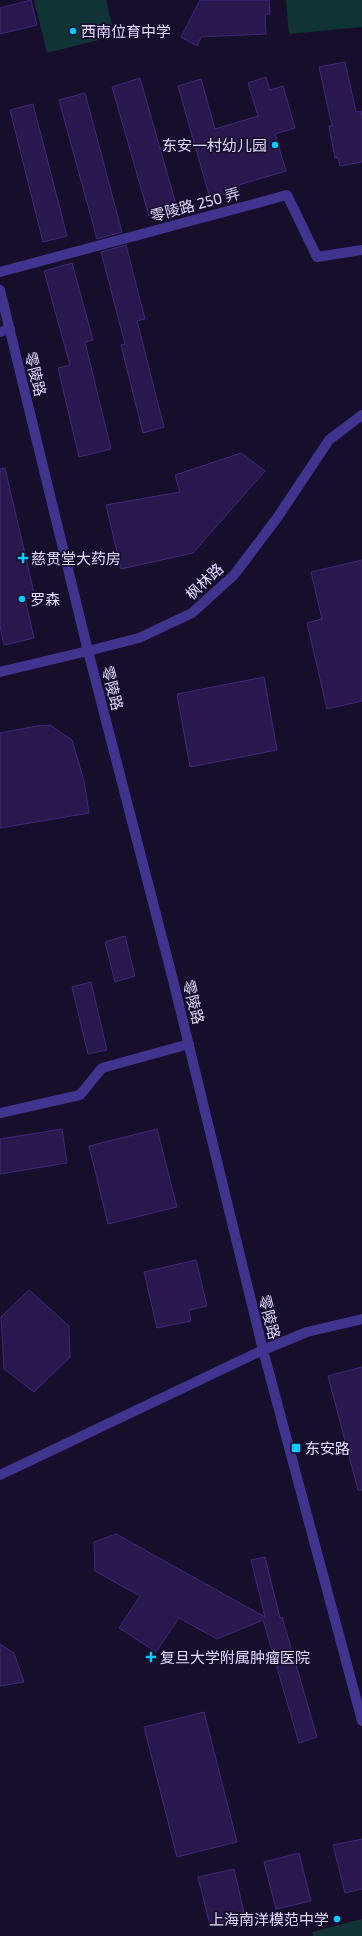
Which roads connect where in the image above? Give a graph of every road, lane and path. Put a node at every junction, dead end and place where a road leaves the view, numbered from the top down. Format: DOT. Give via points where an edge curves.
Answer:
graph roads {
  1 [pos="362,250"];
  2 [pos="0,272"];
  3 [pos="0,290"];
  4 [pos="5,331"];
  5 [pos="362,415"];
  6 [pos="88,651"];
  7 [pos="0,672"];
  8 [pos="189,1044"];
  9 [pos="0,1113"];
  10 [pos="362,1319"];
  11 [pos="263,1350"];
  12 [pos="0,1475"];
  13 [pos="362,1720"];
  1 -- 2 [label="street, 零陵路 250 弄" via="317,257 288,195"];
  3 -- 4 [label="street, 零陵路"];
  4 -- 6 [label="street, 零陵路"];
  5 -- 6 [label="street, 枫林路" via="329,440 278,518 234,575 192,613 139,638"];
  6 -- 7 [label="street, 枫林路"];
  6 -- 8 [label="street, 零陵路"];
  8 -- 9 [label="street" via="102,1068 80,1095"];
  8 -- 11 [label="street, 零陵路"];
  10 -- 11 [label="street" via="307,1332"];
  11 -- 12 [label="street"];
  11 -- 13 [label="street, 零陵路"];
}
